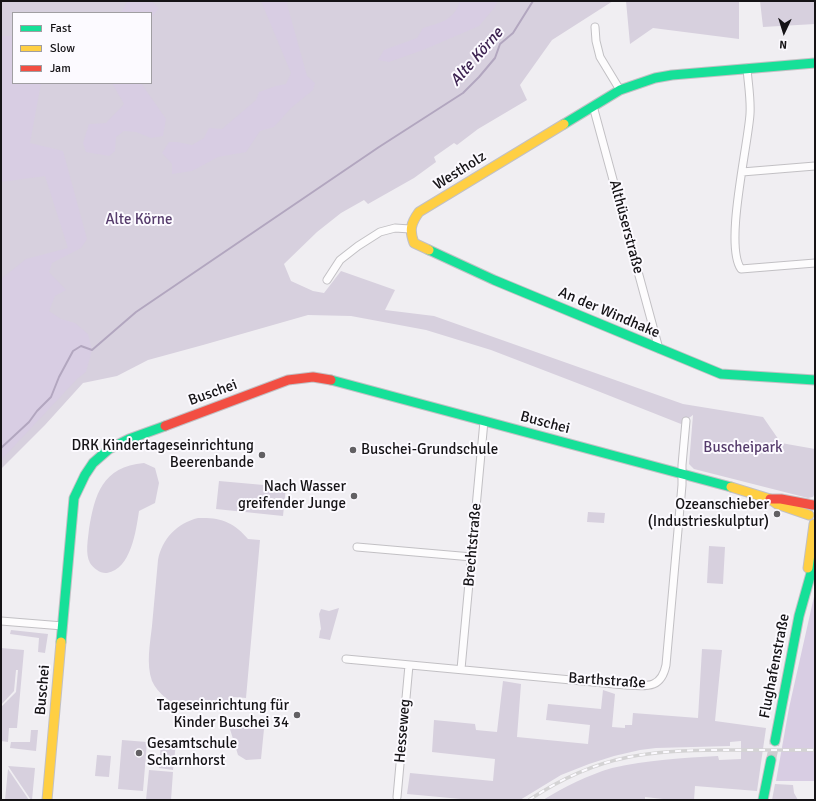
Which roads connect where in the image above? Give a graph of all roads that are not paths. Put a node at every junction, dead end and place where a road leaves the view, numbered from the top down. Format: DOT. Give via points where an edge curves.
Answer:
graph roads {
  1 [pos="595,27"];
  2 [pos="815,63"];
  3 [pos="747,68"];
  4 [pos="620,90"];
  5 [pos="593,106"];
  6 [pos="815,166"];
  7 [pos="742,172"];
  8 [pos="410,229"];
  9 [pos="815,263"];
  10 [pos="327,280"];
  11 [pos="659,349"];
  12 [pos="815,380"];
  13 [pos="484,421"];
  14 [pos="686,421"];
  15 [pos="682,474"];
  16 [pos="770,499"];
  17 [pos="814,504"];
  18 [pos="809,515"];
  19 [pos="814,524"];
  20 [pos="357,547"];
  21 [pos="472,557"];
  22 [pos="815,559"];
  23 [pos="804,597"];
  24 [pos="1,621"];
  25 [pos="63,626"];
  26 [pos="346,659"];
  27 [pos="409,665"];
  28 [pos="461,669"];
  29 [pos="775,741"];
  30 [pos="771,760"];
  31 [pos="397,797"];
  32 [pos="47,800"];
  33 [pos="763,800"];
  1 -- 4 [label="street" via="600,57"];
  2 -- 3 [label="street, Westholz"];
  3 -- 4 [label="street, Westholz" via="661,77"];
  3 -- 7 [label="street" via="750,112"];
  4 -- 5 [label="street, Westholz"];
  5 -- 8 [label="street, Westholz" via="419,212"];
  5 -- 11 [label="street, Althüserstraße"];
  6 -- 7 [label="street"];
  7 -- 9 [label="street" via="735,227 736,253 741,269"];
  8 -- 10 [label="street" via="395,228 380,232 340,260"];
  8 -- 11 [label="street, An der Windhake" via="414,243 494,280"];
  11 -- 12 [label="street, An der Windhake" via="720,374"];
  13 -- 15 [label="street, Buschei"];
  13 -- 21 [label="street, Brechtstraße"];
  13 -- 25 [label="street, Buschei" via="328,379 306,378 288,380 129,439 109,449 93,463 74,498"];
  14 -- 15 [label="street"];
  15 -- 16 [label="street, Buschei"];
  15 -- 28 [label="street, Barthstraße" via="666,665 661,679 655,684 644,686"];
  16 -- 17 [label="street, Buschei" via="779,497"];
  16 -- 18 [label="street, Buschei"];
  17 -- 18 [label="street"];
  18 -- 19 [label="street, Flughafenstraße"];
  19 -- 23 [label="street, Flughafenstraße"];
  20 -- 21 [label="street"];
  21 -- 28 [label="street, Brechtstraße"];
  22 -- 23 [label="street, Flughafenstraße"];
  23 -- 29 [label="street, Flughafenstraße"];
  24 -- 25 [label="street"];
  25 -- 32 [label="street, Buschei"];
  26 -- 27 [label="street, Barthstraße"];
  27 -- 28 [label="street, Barthstraße"];
  27 -- 31 [label="street, Hesseweg"];
  30 -- 33 [label="street"];
}
